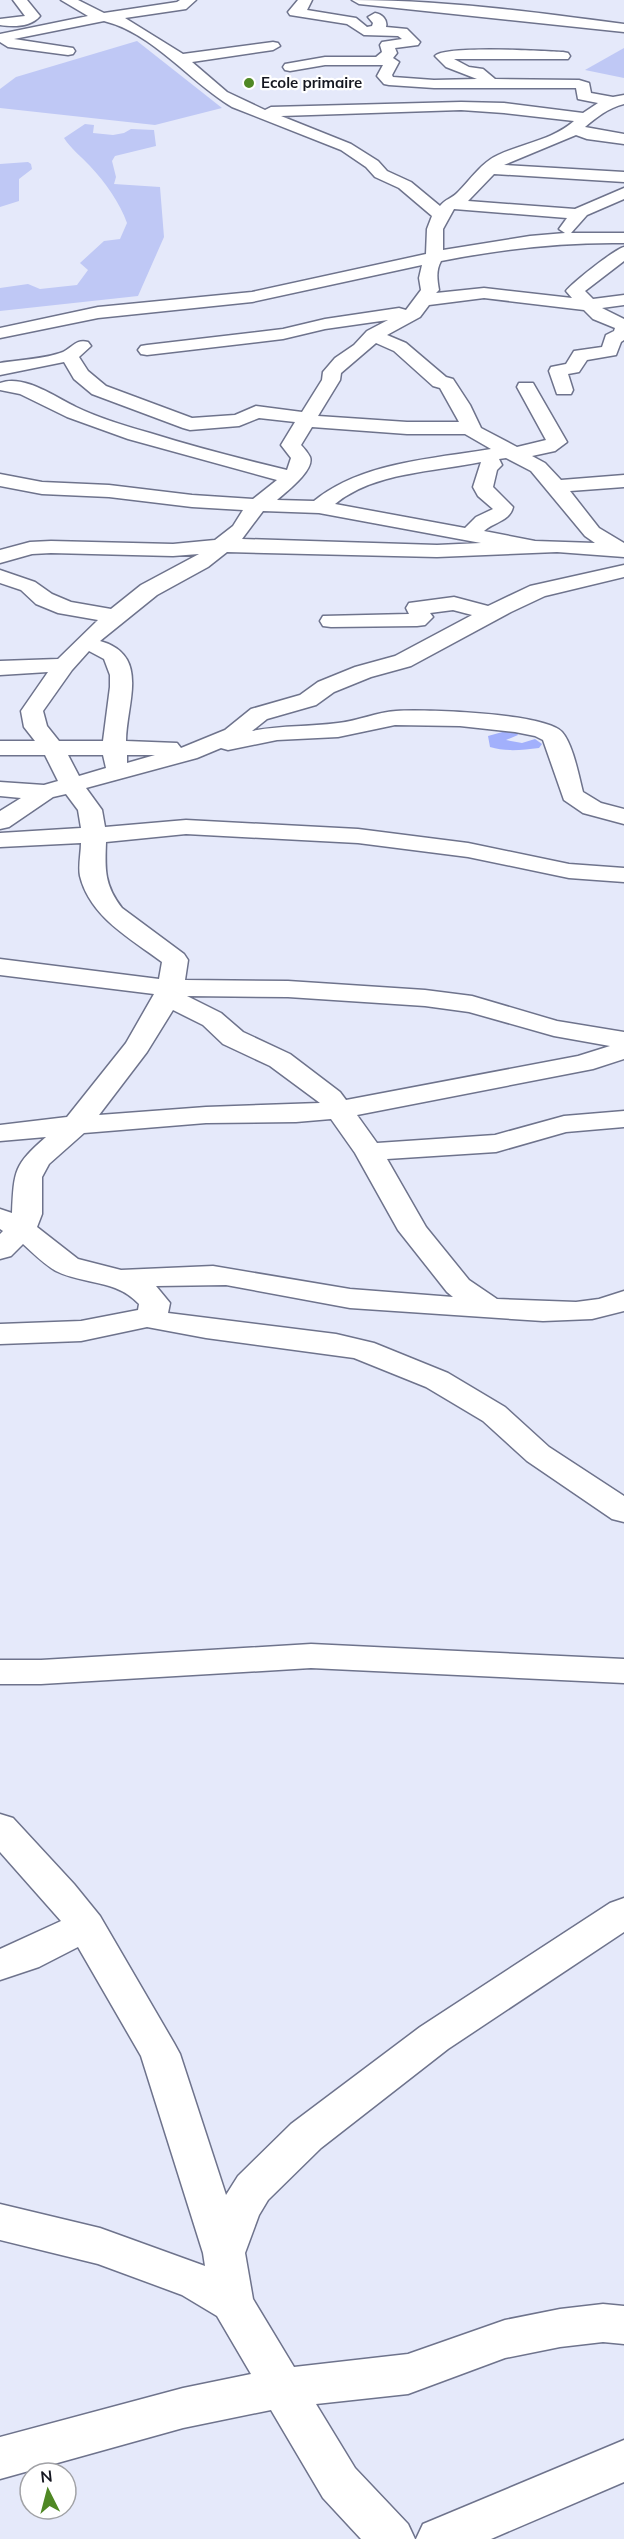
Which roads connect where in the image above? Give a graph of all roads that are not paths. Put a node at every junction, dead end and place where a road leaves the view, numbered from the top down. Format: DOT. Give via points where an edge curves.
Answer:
graph roads {
  1 [pos="68,0"];
  2 [pos="189,0"];
  3 [pos="305,0"];
  4 [pos="25,5"];
  5 [pos="600,10"];
  6 [pos="0,12"];
  7 [pos="103,17"];
  8 [pos="538,18"];
  9 [pos="572,21"];
  10 [pos="0,22"];
  11 [pos="624,28"];
  12 [pos="375,31"];
  13 [pos="522,31"];
  14 [pos="509,40"];
  15 [pos="2,42"];
  16 [pos="273,46"];
  17 [pos="68,51"];
  18 [pos="490,54"];
  19 [pos="563,56"];
  20 [pos="180,59"];
  21 [pos="381,61"];
  22 [pos="290,67"];
  23 [pos="384,78"];
  24 [pos="368,79"];
  25 [pos="491,83"];
  26 [pos="441,84"];
  27 [pos="618,101"];
  28 [pos="443,106"];
  29 [pos="264,113"];
  30 [pos="580,123"];
  31 [pos="615,137"];
  32 [pos="514,156"];
  33 [pos="624,165"];
  34 [pos="490,169"];
  35 [pos="624,177"];
  36 [pos="624,193"];
  37 [pos="446,209"];
  38 [pos="624,209"];
  39 [pos="584,211"];
  40 [pos="563,237"];
  41 [pos="624,238"];
  42 [pos="624,252"];
  43 [pos="434,258"];
  44 [pos="624,300"];
  45 [pos="588,305"];
  46 [pos="418,307"];
  47 [pos="624,326"];
  48 [pos="0,333"];
  49 [pos="373,335"];
  50 [pos="147,350"];
  51 [pos="2,385"];
  52 [pos="526,387"];
  53 [pos="564,390"];
  54 [pos="308,420"];
  55 [pos="471,428"];
  56 [pos="511,453"];
  57 [pos="488,455"];
  58 [pos="291,477"];
  59 [pos="0,480"];
  60 [pos="624,481"];
  61 [pos="556,486"];
  62 [pos="256,505"];
  63 [pos="319,507"];
  64 [pos="470,534"];
  65 [pos="0,540"];
  66 [pos="221,545"];
  67 [pos="531,546"];
  68 [pos="30,548"];
  69 [pos="0,557"];
  70 [pos="624,571"];
  71 [pos="0,576"];
  72 [pos="492,614"];
  73 [pos="116,616"];
  74 [pos="331,621"];
  75 [pos="84,643"];
  76 [pos="64,665"];
  77 [pos="0,668"];
  78 [pos="52,747"];
  79 [pos="114,747"];
  80 [pos="0,748"];
  81 [pos="195,750"];
  82 [pos="115,771"];
  83 [pos="72,785"];
  84 [pos="0,789"];
  85 [pos="45,792"];
  86 [pos="624,817"];
  87 [pos="0,822"];
  88 [pos="94,834"];
  89 [pos="0,840"];
  90 [pos="624,875"];
  91 [pos="0,967"];
  92 [pos="62,973"];
  93 [pos="0,987"];
  94 [pos="168,992"];
  95 [pos="624,1040"];
  96 [pos="624,1050"];
  97 [pos="339,1110"];
  98 [pos="624,1119"];
  99 [pos="76,1125"];
  100 [pos="0,1133"];
  101 [pos="369,1152"];
  102 [pos="11,1224"];
  103 [pos="0,1250"];
  104 [pos="122,1279"];
  105 [pos="624,1300"];
  106 [pos="490,1308"];
  107 [pos="152,1317"];
  108 [pos="0,1334"];
  109 [pos="624,1511"];
  110 [pos="624,1671"];
  111 [pos="0,1672"];
  112 [pos="0,1828"];
  113 [pos="624,1913"];
  114 [pos="86,1926"];
  115 [pos="0,1965"];
  116 [pos="0,2222"];
  117 [pos="225,2253"];
  118 [pos="232,2302"];
  119 [pos="624,2325"];
  120 [pos="282,2388"];
  121 [pos="0,2458"];
  122 [pos="624,2461"];
  123 [pos="392,2539"];
  124 [pos="439,2539"];
  1 -- 7 [label="street"];
  2 -- 7 [label="street" via="181,6"];
  3 -- 12 [label="street" via="295,12 351,21 361,30"];
  4 -- 6 [label="street"];
  4 -- 10 [label="street" via="33,16 29,20"];
  5 -- 9 [label="street"];
  7 -- 15 [label="street"];
  7 -- 20 [label="street" via="121,21"];
  8 -- 9 [label="street"];
  8 -- 12 [label="street" via="359,0 380,23"];
  8 -- 13 [label="street" via="516,28"];
  9 -- 11 [label="street"];
  12 -- 21 [label="street" via="402,32 412,42 387,45 390,53"];
  14 -- 18 [label="street" via="505,47 493,49"];
  15 -- 17 [label="street"];
  16 -- 20 [label="street"];
  18 -- 19 [label="street"];
  18 -- 25 [label="street" via="442,56 448,63 478,72"];
  20 -- 29 [label="street" via="222,95"];
  21 -- 22 [label="street" via="326,61"];
  21 -- 23 [label="street" via="392,62"];
  23 -- 24 [label="street"];
  23 -- 26 [label="street" via="393,82"];
  25 -- 26 [label="street"];
  25 -- 27 [label="street" via="579,84 584,86 583,96"];
  26 -- 28 [label="street"];
  27 -- 30 [label="street"];
  28 -- 29 [label="street"];
  28 -- 30 [label="street" via="504,108"];
  29 -- 37 [label="street" via="346,147 381,174"];
  30 -- 31 [label="street" via="587,134"];
  30 -- 32 [label="street" via="567,135"];
  32 -- 33 [label="street"];
  32 -- 34 [label="street" via="501,159"];
  34 -- 35 [label="street"];
  34 -- 37 [label="street"];
  36 -- 39 [label="street"];
  37 -- 39 [label="street"];
  37 -- 43 [label="street" via="435,229"];
  38 -- 39 [label="street"];
  39 -- 40 [label="street"];
  40 -- 41 [label="street"];
  40 -- 43 [label="street" via="513,242"];
  42 -- 45 [label="street" via="575,291"];
  43 -- 46 [label="street" via="429,267 430,290"];
  43 -- 48 [label="street" via="249,298 108,312"];
  44 -- 45 [label="street"];
  45 -- 46 [label="street" via="484,293"];
  45 -- 47 [label="street"];
  46 -- 49 [label="street"];
  46 -- 50 [label="street" via="283,334"];
  47 -- 53 [label="street" via="622,334 612,339 610,351 580,355 573,368 558,371"];
  49 -- 54 [label="street" via="332,372"];
  49 -- 55 [label="street" via="400,347 443,383 461,405"];
  51 -- 54 [label="street" via="76,356 87,381 99,390 190,424 239,420 256,412"];
  51 -- 58 [label="street" via="19,387 81,416 174,448"];
  52 -- 56 [label="street" via="557,442"];
  54 -- 55 [label="street" via="407,428"];
  54 -- 58 [label="street" via="291,445 303,462"];
  55 -- 56 [label="street"];
  56 -- 57 [label="street"];
  56 -- 61 [label="street" via="538,467"];
  57 -- 63 [label="street" via="432,464 354,485 332,495"];
  57 -- 64 [label="street" via="492,465 483,487 503,507 502,512 483,521"];
  58 -- 62 [label="street"];
  59 -- 62 [label="street" via="42,488"];
  60 -- 61 [label="street"];
  61 -- 67 [label="street" via="592,532 624,551"];
  62 -- 63 [label="street"];
  62 -- 66 [label="street" via="240,530"];
  63 -- 64 [label="street"];
  64 -- 67 [label="street"];
  65 -- 68 [label="street"];
  66 -- 67 [label="street" via="426,551"];
  66 -- 68 [label="street" via="173,550"];
  66 -- 73 [label="street" via="201,563 149,590"];
  68 -- 69 [label="street"];
  70 -- 72 [label="street" via="538,591"];
  71 -- 73 [label="street" via="28,586 49,602"];
  72 -- 74 [label="street" via="454,603 417,608 422,617 417,620"];
  72 -- 81 [label="street" via="403,661 363,672 308,700 259,714 233,735"];
  73 -- 75 [label="street"];
  75 -- 76 [label="street"];
  75 -- 79 [label="street" via="113,654 122,676"];
  76 -- 77 [label="street"];
  76 -- 78 [label="street" via="32,711 36,727"];
  78 -- 79 [label="street"];
  78 -- 80 [label="street"];
  78 -- 83 [label="street"];
  79 -- 81 [label="street"];
  79 -- 82 [label="street"];
  81 -- 82 [label="street"];
  81 -- 86 [label="street" via="277,733 338,730 395,718 474,720 532,727 553,736 572,795 579,802"];
  82 -- 83 [label="street"];
  83 -- 85 [label="street"];
  83 -- 88 [label="street" via="90,810"];
  84 -- 85 [label="street"];
  85 -- 87 [label="street"];
  88 -- 89 [label="street"];
  88 -- 90 [label="street" via="186,827 347,835"];
  88 -- 94 [label="street" via="92,874 102,899 113,913 175,960"];
  91 -- 92 [label="street"];
  92 -- 93 [label="street"];
  92 -- 94 [label="street"];
  94 -- 95 [label="street" via="288,989 425,998 472,1004 554,1028"];
  94 -- 97 [label="street" via="212,1019 233,1038 280,1060 330,1098"];
  94 -- 99 [label="street" via="135,1052"];
  96 -- 97 [label="street" via="583,1063"];
  97 -- 99 [label="street"];
  97 -- 101 [label="street"];
  98 -- 101 [label="street" via="564,1124 496,1143"];
  99 -- 100 [label="street"];
  99 -- 102 [label="street" via="37,1160 28,1177 27,1214"];
  101 -- 106 [label="street" via="413,1230 458,1286"];
  102 -- 103 [label="street"];
  102 -- 104 [label="street" via="67,1265"];
  104 -- 106 [label="street" via="225,1276 327,1296"];
  104 -- 107 [label="street" via="144,1291 155,1303"];
  105 -- 106 [label="street" via="579,1312"];
  107 -- 108 [label="street" via="81,1331"];
  107 -- 109 [label="street" via="163,1323 336,1344 363,1350 437,1380 494,1414 538,1454"];
  110 -- 111 [label="street" via="311,1656"];
  112 -- 114 [label="street"];
  113 -- 117 [label="street" via="434,2038 306,2136 253,2188 240,2209"];
  114 -- 115 [label="street"];
  114 -- 117 [label="street" via="160,2054"];
  116 -- 118 [label="street" via="100,2246 197,2282"];
  117 -- 118 [label="street"];
  118 -- 120 [label="street"];
  119 -- 120 [label="street" via="560,2328 504,2339 408,2374"];
  120 -- 121 [label="street" via="183,2408"];
  120 -- 123 [label="street" via="339,2483"];
  122 -- 124 [label="street"];
}
